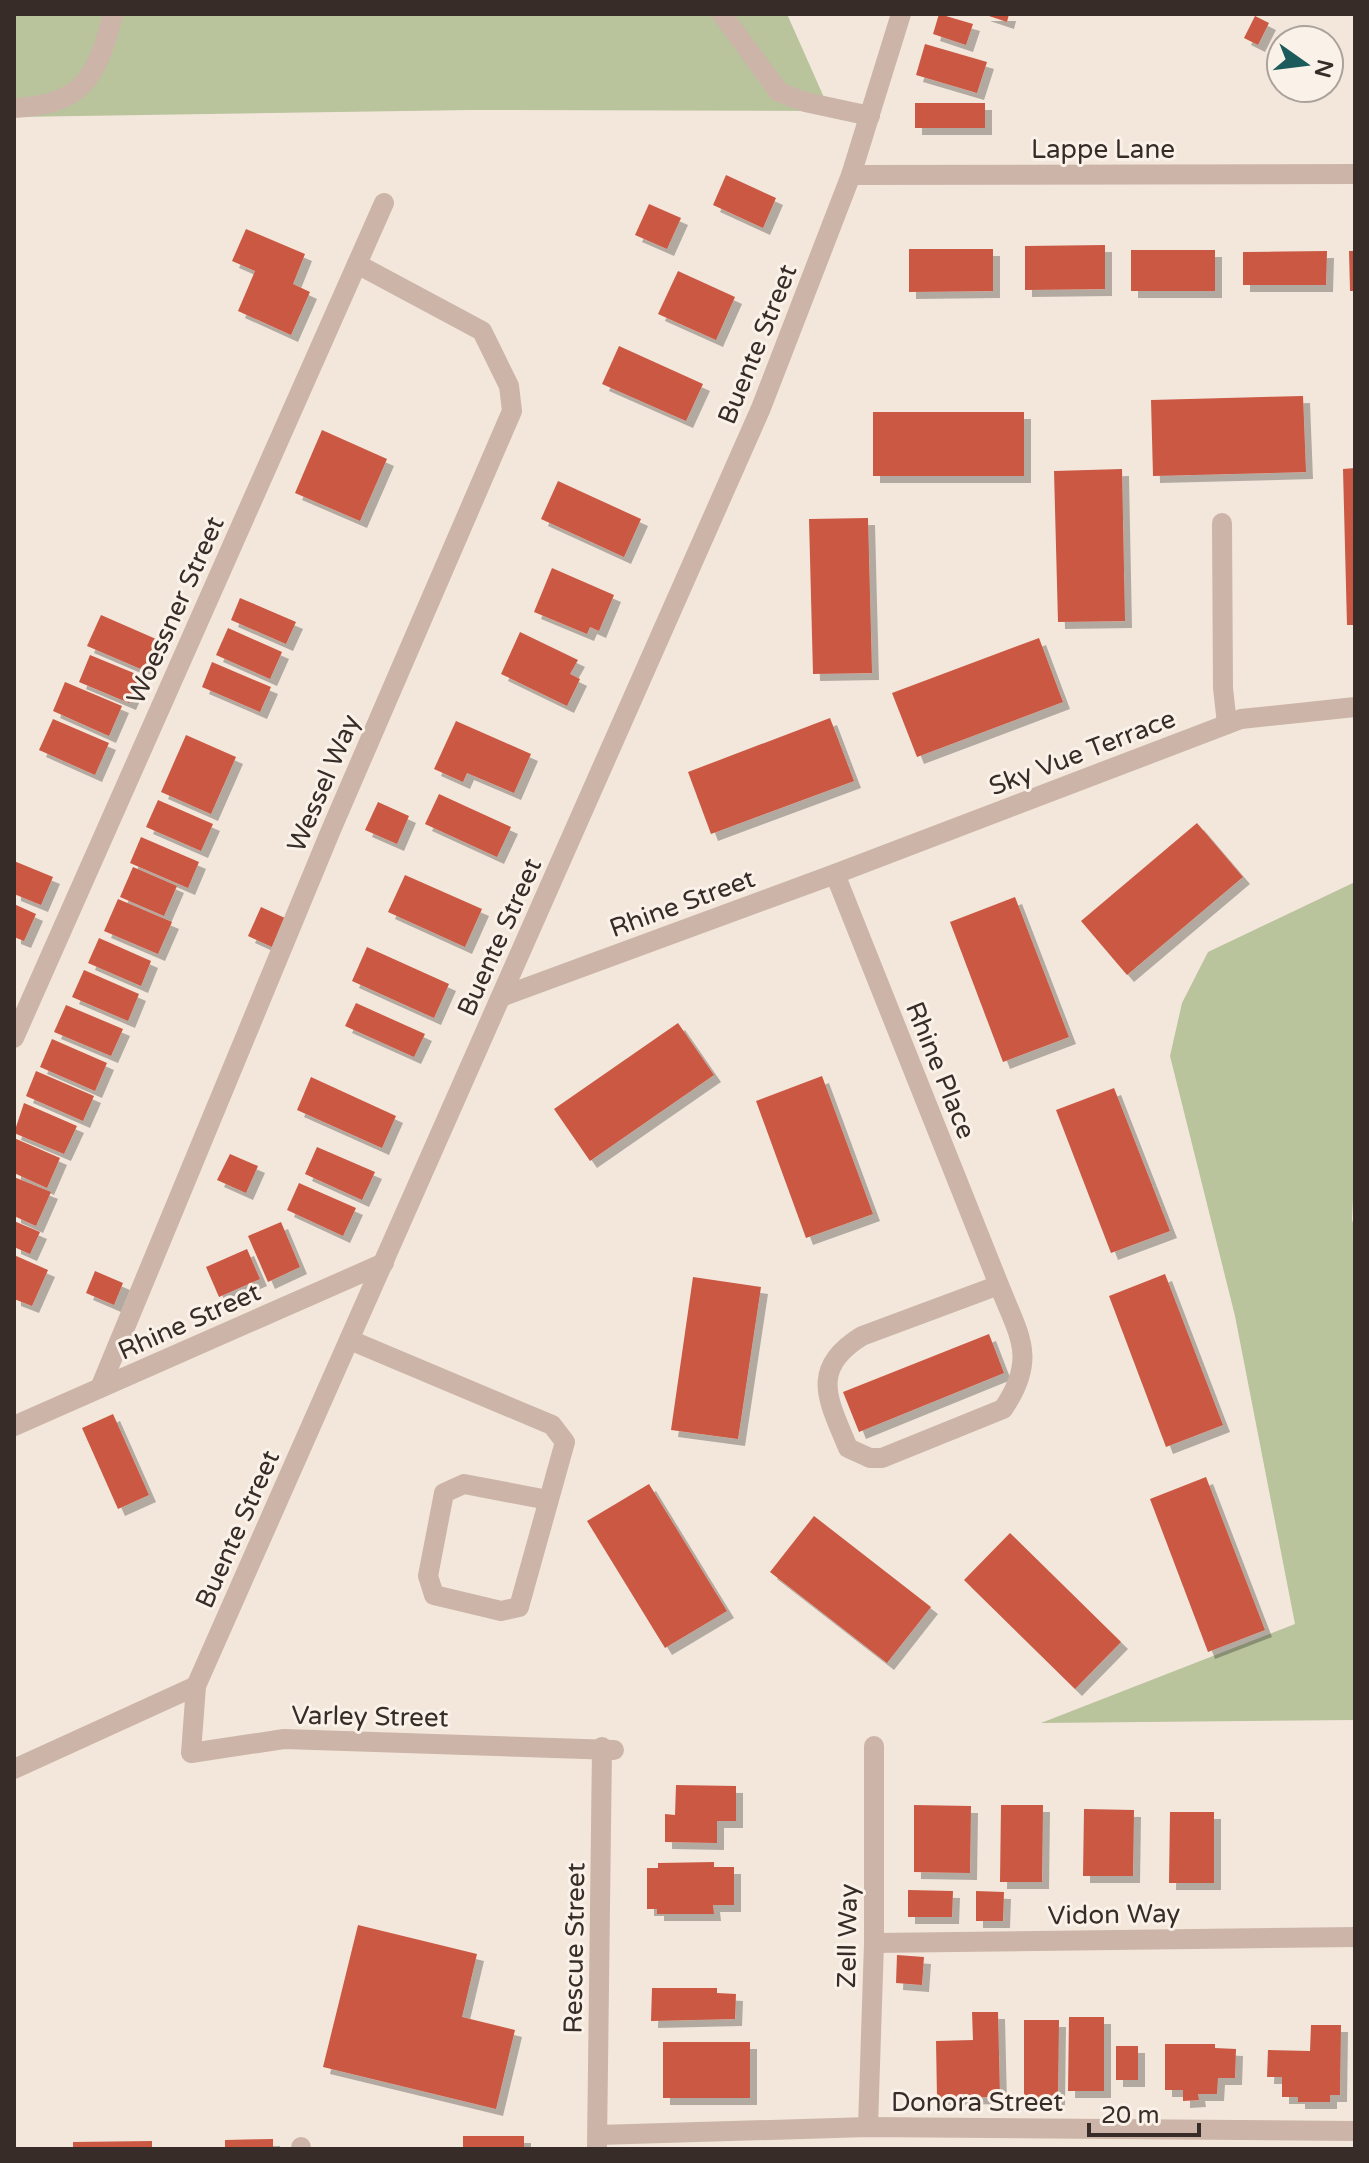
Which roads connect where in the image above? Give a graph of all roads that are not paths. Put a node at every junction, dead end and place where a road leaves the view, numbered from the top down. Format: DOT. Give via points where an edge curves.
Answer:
graph roads {
  1 [pos="113,14"];
  2 [pos="722,14"];
  3 [pos="901,14"];
  4 [pos="14,108"];
  5 [pos="870,116"];
  6 [pos="1355,174"];
  7 [pos="851,175"];
  8 [pos="384,203"];
  9 [pos="357,264"];
  10 [pos="1222,523"];
  11 [pos="1355,707"];
  12 [pos="1227,724"];
  13 [pos="835,874"];
  14 [pos="501,997"];
  15 [pos="14,1038"];
  16 [pos="384,1263"];
  17 [pos="999,1285"];
  18 [pos="350,1340"];
  19 [pos="100,1388"];
  20 [pos="14,1426"];
  21 [pos="548,1500"];
  22 [pos="196,1686"];
  23 [pos="874,1746"];
  24 [pos="608,1748"];
  25 [pos="14,1769"];
  26 [pos="1355,1937"];
  27 [pos="874,1943"];
  28 [pos="868,2127"];
  29 [pos="1355,2131"];
  30 [pos="598,2142"];
  1 -- 4 [label="street" via="96,68 84,85 51,104"];
  2 -- 5 [label="street" via="779,92"];
  3 -- 5 [label="street, Buente Street"];
  5 -- 7 [label="street, Buente Street"];
  6 -- 7 [label="street, Lappe Lane"];
  7 -- 14 [label="street, Buente Street" via="761,408"];
  8 -- 9 [label="street, Woessner Street"];
  9 -- 15 [label="street, Woessner Street"];
  9 -- 19 [label="street, Wessel Way" via="482,331 509,386 512,411 324,844"];
  10 -- 12 [label="street"];
  11 -- 12 [label="street, Sky Vue Terrace"];
  12 -- 13 [label="street, Sky Vue Terrace"];
  13 -- 14 [label="street, Rhine Street"];
  13 -- 17 [label="street, Rhine Place"];
  14 -- 16 [label="street, Buente Street"];
  16 -- 18 [label="street, Buente Street"];
  16 -- 19 [label="street, Rhine Street"];
  17 -- 17 [label="street, Rhine Place" via="1024,1349 1015,1391 1003,1409 882,1458 848,1448 826,1394 834,1359 846,1345"];
  18 -- 21 [label="street" via="552,1425 565,1442"];
  18 -- 22 [label="street, Buente Street"];
  19 -- 20 [label="street, Rhine Street"];
  21 -- 21 [label="street" via="519,1607 501,1611 434,1595 428,1576 444,1493 464,1484"];
  22 -- 24 [label="street, Varley Street" via="191,1753 284,1739"];
  22 -- 25 [label="street"];
  23 -- 27 [label="street, Zell Way"];
  24 -- 30 [label="street, Rescue Street"];
  26 -- 27 [label="street, Vidon Way"];
  27 -- 28 [label="street, Zell Way"];
  28 -- 29 [label="street, Donora Street"];
  28 -- 30 [label="street, Donora Street"];
}
